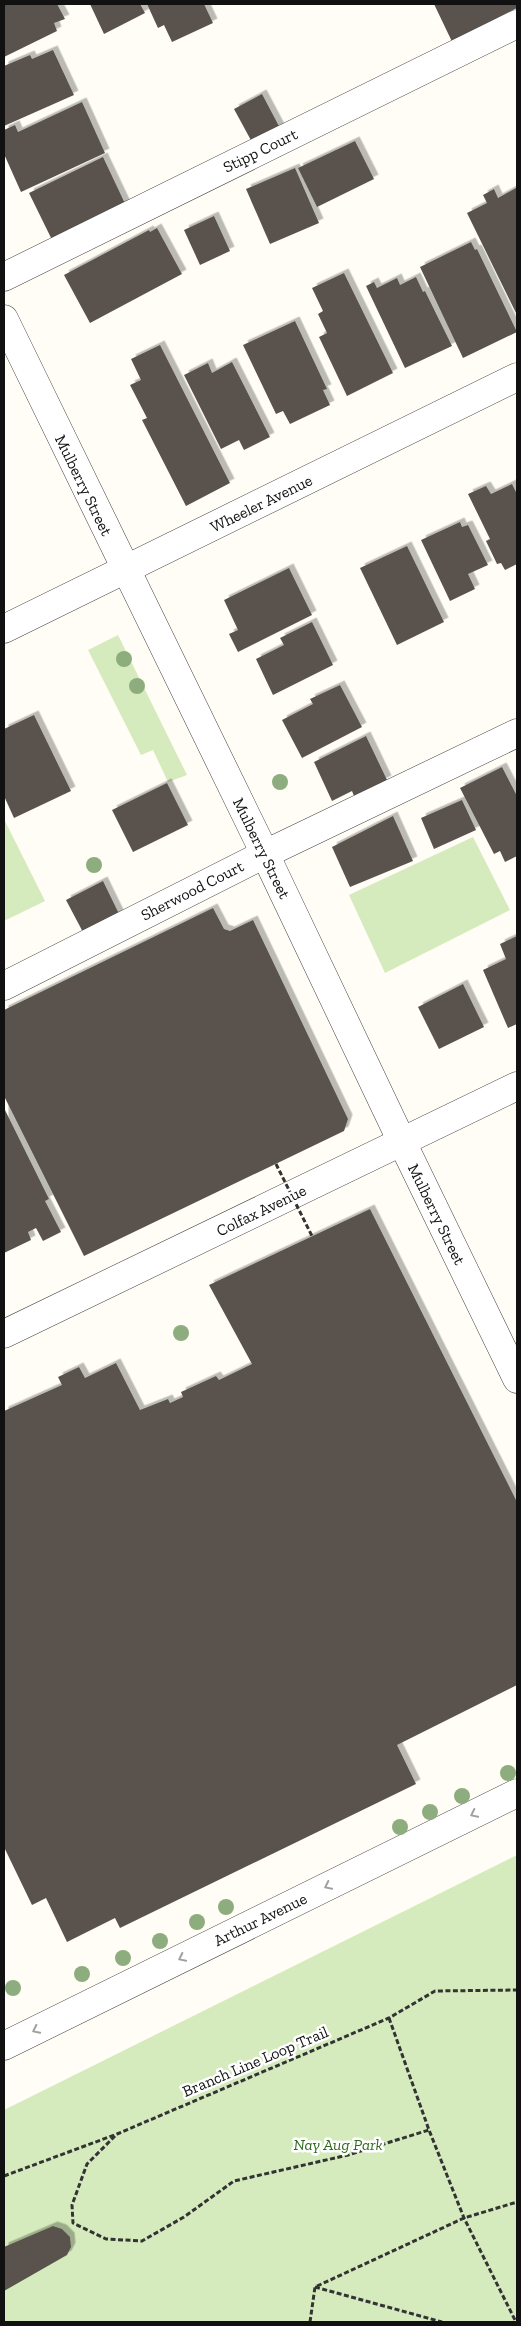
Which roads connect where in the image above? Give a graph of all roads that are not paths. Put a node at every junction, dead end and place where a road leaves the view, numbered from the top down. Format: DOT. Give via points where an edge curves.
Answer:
graph roads {
  1 [pos="517,24"];
  2 [pos="4,277"];
  3 [pos="4,320"];
  4 [pos="517,377"];
  5 [pos="125,570"];
  6 [pos="4,629"];
  7 [pos="517,732"];
  8 [pos="265,854"];
  9 [pos="4,986"];
  10 [pos="517,1086"];
  11 [pos="402,1142"];
  12 [pos="4,1334"];
  13 [pos="517,1379"];
  14 [pos="517,1793"];
  15 [pos="4,2044"];
  1 -- 2 [label="street, Stipp Court"];
  3 -- 5 [label="street, Mulberry Street"];
  4 -- 5 [label="street, Wheeler Avenue"];
  5 -- 6 [label="street, Wheeler Avenue"];
  5 -- 8 [label="street, Mulberry Street"];
  7 -- 8 [label="street, Sherwood Court"];
  8 -- 9 [label="street, Sherwood Court"];
  8 -- 11 [label="street, Mulberry Street"];
  10 -- 11 [label="street, Colfax Avenue"];
  11 -- 12 [label="street, Colfax Avenue"];
  11 -- 13 [label="street, Mulberry Street"];
  14 -- 15 [label="street, Arthur Avenue, one-way"];
}
